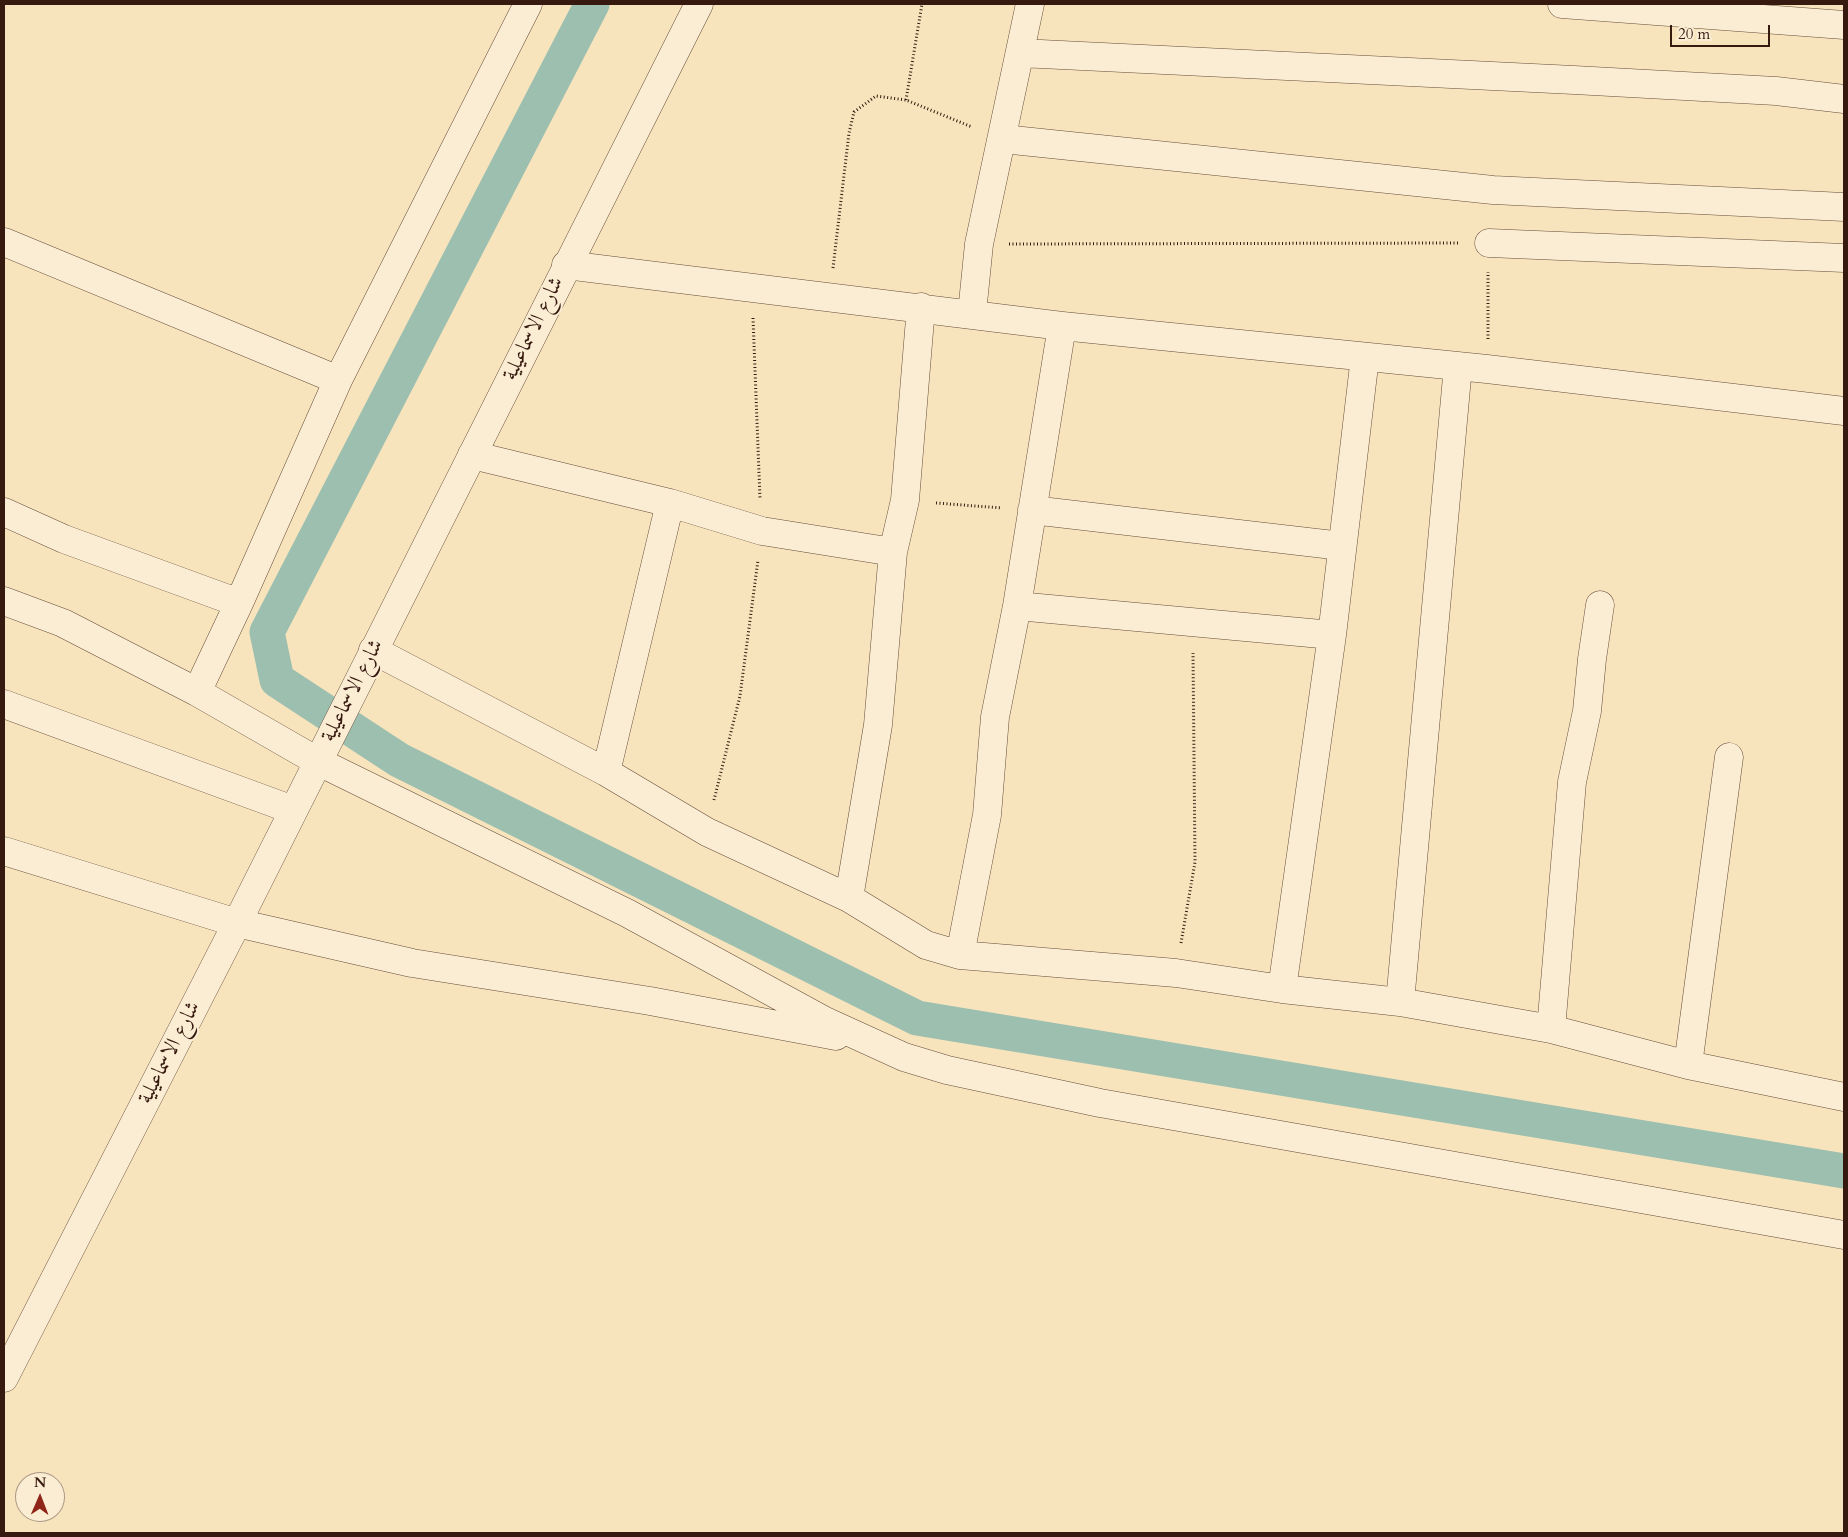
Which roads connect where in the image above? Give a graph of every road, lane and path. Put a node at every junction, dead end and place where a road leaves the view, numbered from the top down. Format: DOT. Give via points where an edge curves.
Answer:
graph roads {
  1 [pos="528,4"];
  2 [pos="700,4"];
  3 [pos="922,4"];
  4 [pos="1030,4"];
  5 [pos="1562,4"];
  6 [pos="1844,24"];
  7 [pos="1020,53"];
  8 [pos="1844,99"];
  9 [pos="906,100"];
  10 [pos="1002,139"];
  11 [pos="1844,208"];
  12 [pos="4,242"];
  13 [pos="1489,243"];
  14 [pos="979,244"];
  15 [pos="1844,258"];
  16 [pos="566,265"];
  17 [pos="752,287"];
  18 [pos="830,296"];
  19 [pos="921,307"];
  20 [pos="972,313"];
  21 [pos="1062,326"];
  22 [pos="1365,357"];
  23 [pos="1458,366"];
  24 [pos="1487,369"];
  25 [pos="338,380"];
  26 [pos="1844,411"];
  27 [pos="472,455"];
  28 [pos="905,500"];
  29 [pos="670,504"];
  30 [pos="1032,510"];
  31 [pos="4,512"];
  32 [pos="762,531"];
  33 [pos="1342,546"];
  34 [pos="893,552"];
  35 [pos="4,600"];
  36 [pos="239,603"];
  37 [pos="1600,605"];
  38 [pos="1017,606"];
  39 [pos="1194,623"];
  40 [pos="1332,635"];
  41 [pos="373,650"];
  42 [pos="197,692"];
  43 [pos="4,704"];
  44 [pos="323,750"];
  45 [pos="1729,757"];
  46 [pos="606,772"];
  47 [pos="293,810"];
  48 [pos="707,832"];
  49 [pos="4,851"];
  50 [pos="849,898"];
  51 [pos="237,923"];
  52 [pos="960,955"];
  53 [pos="1176,973"];
  54 [pos="1282,990"];
  55 [pos="1400,1002"];
  56 [pos="1551,1029"];
  57 [pos="868,1042"];
  58 [pos="1688,1065"];
  59 [pos="1844,1097"];
  60 [pos="1844,1235"];
  61 [pos="4,1378"];
  1 -- 25 [label="street"];
  2 -- 16 [label="street, شارع الاسماعيلية"];
  3 -- 9 [label="path"];
  4 -- 7 [label="street"];
  5 -- 6 [label="street"];
  7 -- 8 [label="street" via="1584,80 1776,91"];
  7 -- 10 [label="street"];
  9 -- 10 [label="path"];
  9 -- 18 [label="path" via="876,96 854,112"];
  10 -- 11 [label="street" via="1493,190"];
  10 -- 14 [label="street"];
  12 -- 25 [label="street"];
  13 -- 14 [label="path"];
  13 -- 15 [label="street"];
  13 -- 24 [label="path"];
  14 -- 20 [label="street"];
  16 -- 17 [label="street"];
  16 -- 27 [label="street, شارع الاسماعيلية"];
  17 -- 18 [label="street"];
  17 -- 32 [label="path"];
  18 -- 19 [label="street"];
  19 -- 20 [label="street"];
  19 -- 28 [label="street"];
  20 -- 21 [label="street"];
  21 -- 22 [label="street"];
  21 -- 30 [label="street"];
  22 -- 23 [label="street"];
  22 -- 33 [label="street"];
  23 -- 24 [label="street"];
  23 -- 55 [label="street"];
  24 -- 26 [label="street"];
  25 -- 36 [label="street"];
  27 -- 29 [label="street"];
  27 -- 41 [label="street, شارع الاسماعيلية"];
  28 -- 30 [label="path"];
  28 -- 34 [label="street"];
  29 -- 32 [label="street"];
  29 -- 46 [label="street"];
  30 -- 33 [label="street"];
  30 -- 38 [label="street"];
  31 -- 36 [label="street" via="64,539"];
  32 -- 34 [label="street"];
  32 -- 48 [label="path" via="740,696"];
  33 -- 40 [label="street"];
  34 -- 50 [label="street" via="878,725"];
  35 -- 42 [label="street" via="63,623"];
  36 -- 42 [label="street"];
  37 -- 56 [label="street" via="1587,711 1572,782"];
  38 -- 39 [label="street"];
  38 -- 52 [label="street" via="994,729 987,815"];
  39 -- 40 [label="street"];
  39 -- 53 [label="path" via="1192,769 1195,862"];
  40 -- 54 [label="street"];
  41 -- 44 [label="street, شارع الاسماعيلية"];
  41 -- 46 [label="street"];
  42 -- 44 [label="street"];
  43 -- 47 [label="street"];
  44 -- 47 [label="street, شارع الاسماعيلية"];
  44 -- 57 [label="street"];
  45 -- 58 [label="street"];
  46 -- 48 [label="street"];
  47 -- 51 [label="street, شارع الاسماعيلية"];
  48 -- 50 [label="street"];
  49 -- 51 [label="street"];
  50 -- 52 [label="street" via="926,945"];
  51 -- 57 [label="street" via="412,963 650,1001"];
  51 -- 61 [label="street, شارع الاسماعيلية"];
  52 -- 53 [label="street"];
  53 -- 54 [label="street"];
  54 -- 55 [label="street"];
  55 -- 56 [label="street"];
  56 -- 58 [label="street"];
  57 -- 60 [label="street" via="947,1070 1100,1103"];
  58 -- 59 [label="street"];
}
